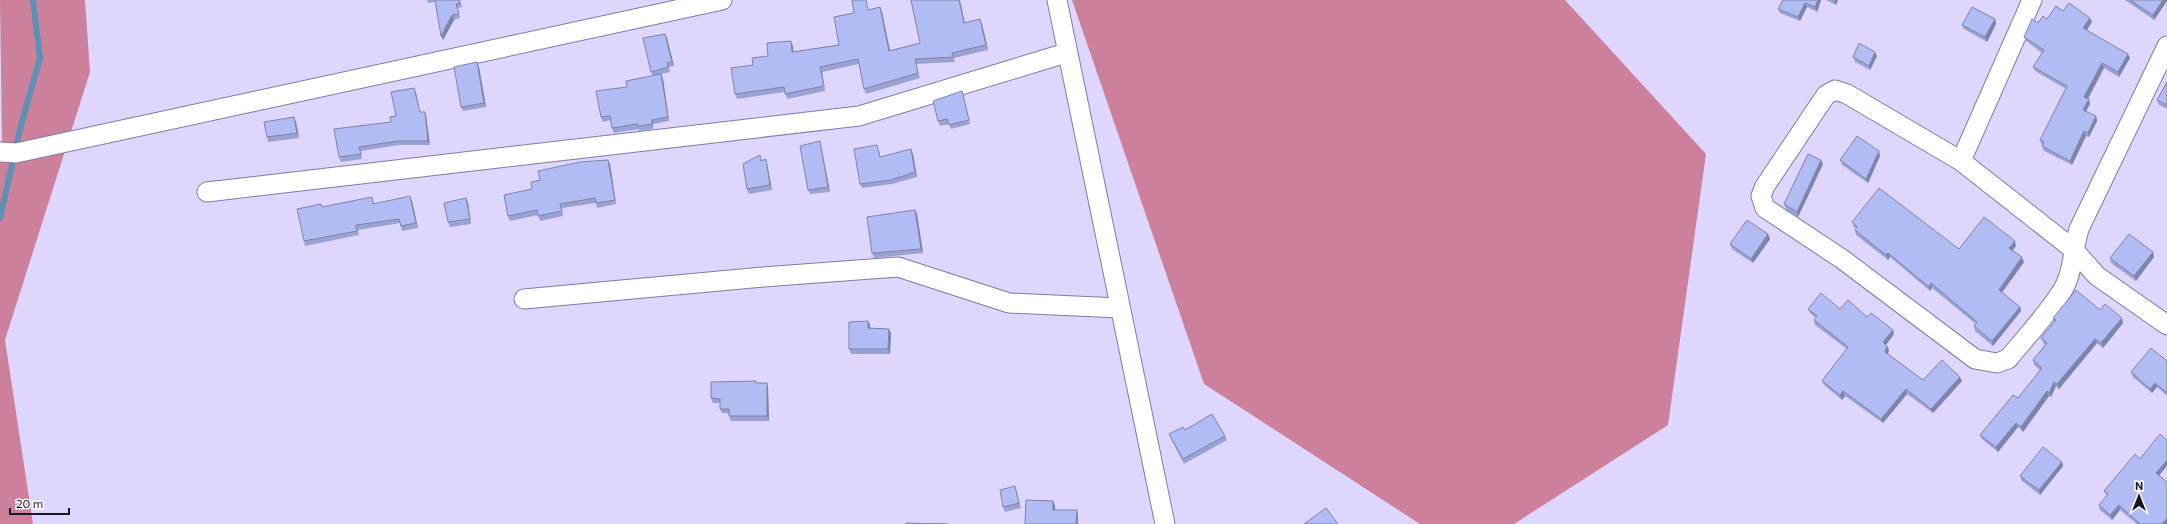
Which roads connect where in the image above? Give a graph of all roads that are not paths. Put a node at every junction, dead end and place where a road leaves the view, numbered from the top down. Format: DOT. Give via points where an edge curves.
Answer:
graph roads {
  1 [pos="722,0"];
  2 [pos="1057,0"];
  3 [pos="2032,0"];
  4 [pos="2167,46"];
  5 [pos="1066,53"];
  6 [pos="0,152"];
  7 [pos="1961,161"];
  8 [pos="207,192"];
  9 [pos="2073,249"];
  10 [pos="524,299"];
  11 [pos="1119,308"];
  12 [pos="2167,325"];
  13 [pos="1165,524"];
  1 -- 6 [label="street" via="16,153"];
  2 -- 5 [label="street"];
  3 -- 7 [label="street"];
  4 -- 9 [label="street" via="2079,229"];
  5 -- 8 [label="street" via="859,116"];
  5 -- 11 [label="street"];
  7 -- 9 [label="street"];
  7 -- 9 [label="street" via="1847,94 1834,90 1826,95 1765,186 1761,196 1765,208 1842,259 1975,358 1997,364 2008,359 2062,291 2070,270"];
  9 -- 12 [label="street" via="2096,276"];
  10 -- 11 [label="street" via="898,267 1009,303"];
  11 -- 13 [label="street"];
}
